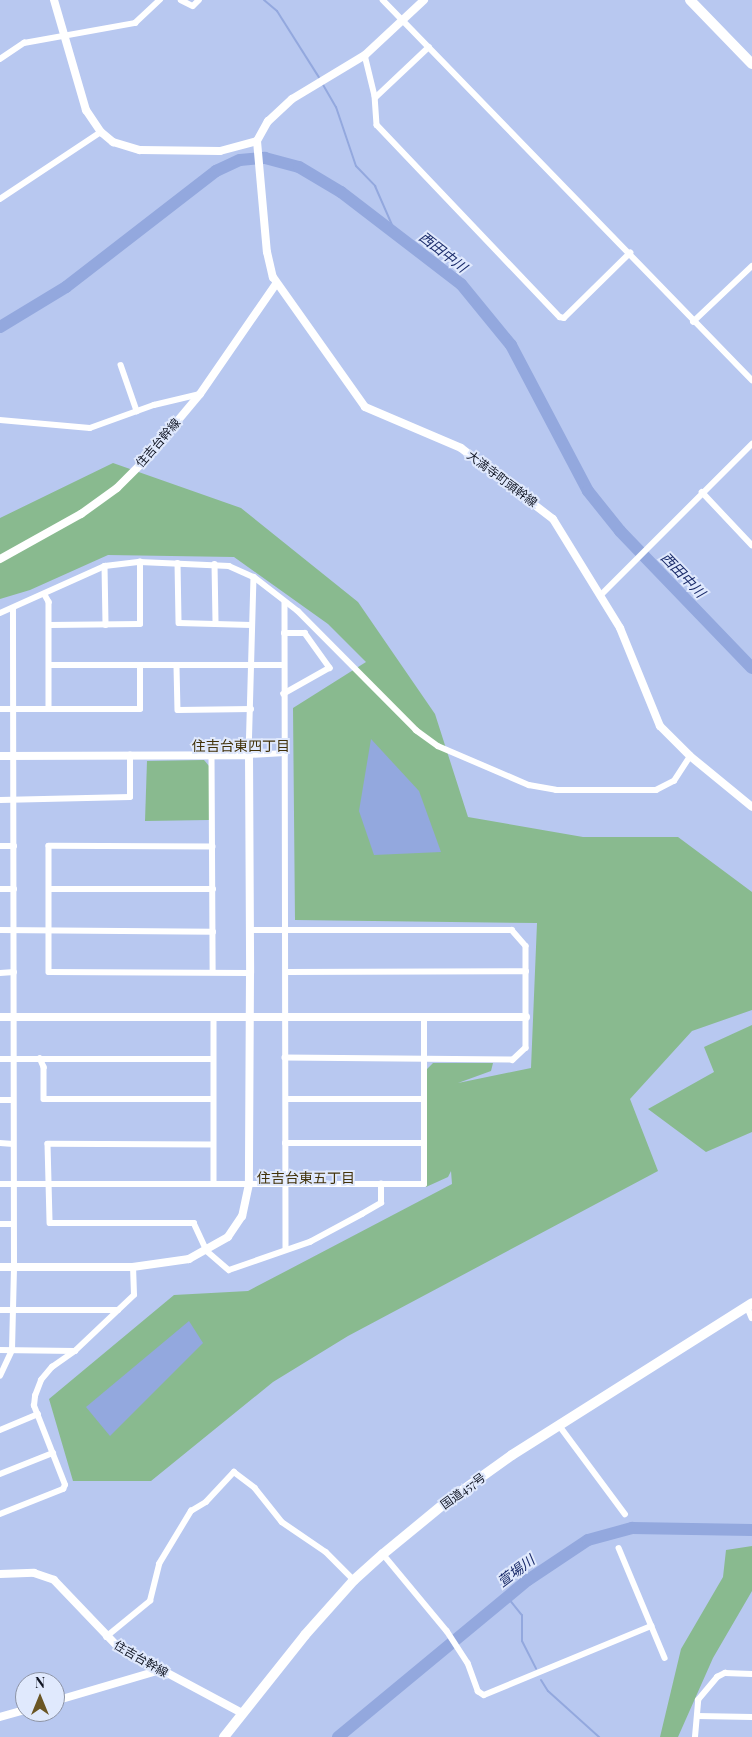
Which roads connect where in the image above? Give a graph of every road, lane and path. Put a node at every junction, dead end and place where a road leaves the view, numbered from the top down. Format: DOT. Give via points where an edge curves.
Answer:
graph roads {
  1 [pos="54,0"];
  2 [pos="160,0"];
  3 [pos="181,0"];
  4 [pos="199,0"];
  5 [pos="383,0"];
  6 [pos="424,0"];
  7 [pos="690,0"];
  8 [pos="403,20"];
  9 [pos="65,35"];
  10 [pos="429,47"];
  11 [pos="365,55"];
  12 [pos="0,58"];
  13 [pos="752,64"];
  14 [pos="375,98"];
  15 [pos="100,132"];
  16 [pos="258,144"];
  17 [pos="0,199"];
  18 [pos="630,253"];
  19 [pos="752,266"];
  20 [pos="276,284"];
  21 [pos="693,322"];
  22 [pos="121,365"];
  23 [pos="752,380"];
  24 [pos="200,394"];
  25 [pos="137,411"];
  26 [pos="0,420"];
  27 [pos="752,444"];
  28 [pos="702,492"];
  29 [pos="752,545"];
  30 [pos="0,559"];
  31 [pos="140,562"];
  32 [pos="178,563"];
  33 [pos="216,564"];
  34 [pos="105,566"];
  35 [pos="254,577"];
  36 [pos="45,595"];
  37 [pos="600,596"];
  38 [pos="285,602"];
  39 [pos="12,609"];
  40 [pos="0,613"];
  41 [pos="216,624"];
  42 [pos="50,625"];
  43 [pos="106,625"];
  44 [pos="251,625"];
  45 [pos="284,633"];
  46 [pos="50,665"];
  47 [pos="284,665"];
  48 [pos="140,667"];
  49 [pos="177,667"];
  50 [pos="252,667"];
  51 [pos="284,694"];
  52 [pos="49,708"];
  53 [pos="0,709"];
  54 [pos="14,709"];
  55 [pos="251,709"];
  56 [pos="285,753"];
  57 [pos="130,755"];
  58 [pos="212,755"];
  59 [pos="249,755"];
  60 [pos="0,756"];
  61 [pos="13,756"];
  62 [pos="690,756"];
  63 [pos="0,800"];
  64 [pos="14,800"];
  65 [pos="752,807"];
  66 [pos="0,846"];
  67 [pos="14,846"];
  68 [pos="213,847"];
  69 [pos="0,889"];
  70 [pos="14,889"];
  71 [pos="49,889"];
  72 [pos="213,889"];
  73 [pos="0,930"];
  74 [pos="14,930"];
  75 [pos="250,930"];
  76 [pos="49,931"];
  77 [pos="286,931"];
  78 [pos="213,932"];
  79 [pos="526,971"];
  80 [pos="0,972"];
  81 [pos="14,972"];
  82 [pos="213,972"];
  83 [pos="286,972"];
  84 [pos="250,973"];
  85 [pos="0,1016"];
  86 [pos="14,1016"];
  87 [pos="214,1017"];
  88 [pos="250,1017"];
  89 [pos="285,1017"];
  90 [pos="424,1017"];
  91 [pos="526,1017"];
  92 [pos="40,1058"];
  93 [pos="285,1058"];
  94 [pos="0,1059"];
  95 [pos="14,1059"];
  96 [pos="212,1059"];
  97 [pos="424,1059"];
  98 [pos="212,1099"];
  99 [pos="286,1099"];
  100 [pos="423,1099"];
  101 [pos="0,1100"];
  102 [pos="13,1100"];
  103 [pos="285,1143"];
  104 [pos="423,1143"];
  105 [pos="0,1144"];
  106 [pos="13,1144"];
  107 [pos="213,1145"];
  108 [pos="214,1183"];
  109 [pos="0,1184"];
  110 [pos="13,1184"];
  111 [pos="48,1184"];
  112 [pos="249,1184"];
  113 [pos="284,1184"];
  114 [pos="382,1184"];
  115 [pos="0,1224"];
  116 [pos="13,1224"];
  117 [pos="286,1248"];
  118 [pos="207,1251"];
  119 [pos="0,1267"];
  120 [pos="14,1267"];
  121 [pos="133,1267"];
  122 [pos="750,1305"];
  123 [pos="0,1310"];
  124 [pos="13,1310"];
  125 [pos="118,1310"];
  126 [pos="752,1318"];
  127 [pos="0,1350"];
  128 [pos="12,1350"];
  129 [pos="75,1351"];
  130 [pos="0,1376"];
  131 [pos="38,1414"];
  132 [pos="560,1425"];
  133 [pos="0,1430"];
  134 [pos="53,1453"];
  135 [pos="0,1474"];
  136 [pos="0,1514"];
  137 [pos="625,1514"];
  138 [pos="619,1548"];
  139 [pos="383,1554"];
  140 [pos="0,1574"];
  141 [pos="354,1580"];
  142 [pos="651,1626"];
  143 [pos="106,1637"];
  144 [pos="665,1658"];
  145 [pos="160,1670"];
  146 [pos="752,1674"];
  147 [pos="65,1698"];
  148 [pos="15,1713"];
  149 [pos="242,1713"];
  150 [pos="698,1716"];
  151 [pos="0,1717"];
  152 [pos="752,1717"];
  153 [pos="224,1737"];
  154 [pos="695,1737"];
  1 -- 9 [label="street"];
  2 -- 9 [label="street" via="135,24"];
  3 -- 4 [label="street" via="193,6"];
  5 -- 8 [label="street"];
  6 -- 8 [label="street"];
  7 -- 13 [label="highway"];
  8 -- 10 [label="street"];
  8 -- 11 [label="street"];
  9 -- 12 [label="street" via="24,43"];
  9 -- 15 [label="street" via="86,110"];
  10 -- 14 [label="street"];
  10 -- 18 [label="street"];
  11 -- 14 [label="street"];
  11 -- 16 [label="street" via="275,112"];
  14 -- 18 [label="street" via="377,125 560,317 564,318"];
  15 -- 16 [label="street" via="114,142 140,150 220,151"];
  15 -- 17 [label="street"];
  16 -- 20 [label="street, 大満寺町頭幹線" via="267,252"];
  18 -- 21 [label="street"];
  19 -- 21 [label="street"];
  20 -- 24 [label="street, 住吉台幹線"];
  20 -- 37 [label="street, 大満寺町頭幹線" via="365,407 461,448 543,510 557,525"];
  21 -- 23 [label="street"];
  22 -- 25 [label="street"];
  24 -- 25 [label="street"];
  24 -- 30 [label="street, 住吉台幹線" via="116,488 82,514"];
  25 -- 26 [label="street" via="90,428"];
  27 -- 28 [label="street"];
  28 -- 29 [label="street"];
  28 -- 37 [label="street"];
  31 -- 32 [label="street"];
  31 -- 34 [label="street"];
  31 -- 43 [label="street" via="140,624"];
  32 -- 33 [label="street"];
  32 -- 41 [label="street" via="179,623"];
  33 -- 35 [label="street"];
  33 -- 41 [label="street"];
  34 -- 36 [label="street" via="71,579"];
  34 -- 43 [label="street"];
  35 -- 38 [label="street"];
  35 -- 44 [label="street"];
  36 -- 39 [label="street"];
  36 -- 42 [label="street" via="49,602"];
  37 -- 62 [label="street, 大満寺町頭幹線" via="626,640 660,726"];
  38 -- 45 [label="street"];
  38 -- 62 [label="street" via="416,730 438,746 529,785 556,790 656,790 674,782"];
  39 -- 40 [label="street"];
  39 -- 54 [label="street"];
  41 -- 44 [label="street"];
  42 -- 43 [label="street"];
  42 -- 46 [label="street"];
  44 -- 50 [label="street"];
  45 -- 47 [label="street"];
  45 -- 51 [label="street" via="305,633 330,668"];
  46 -- 48 [label="street"];
  46 -- 52 [label="street"];
  47 -- 50 [label="street"];
  47 -- 51 [label="street"];
  48 -- 49 [label="street"];
  48 -- 52 [label="street" via="140,709"];
  49 -- 50 [label="street"];
  49 -- 55 [label="street" via="178,710"];
  50 -- 55 [label="street"];
  51 -- 56 [label="street"];
  52 -- 54 [label="street"];
  53 -- 54 [label="street"];
  54 -- 61 [label="street"];
  55 -- 59 [label="street"];
  56 -- 59 [label="street"];
  56 -- 77 [label="street"];
  57 -- 58 [label="street"];
  57 -- 61 [label="street"];
  57 -- 64 [label="street" via="130,798"];
  58 -- 59 [label="street"];
  58 -- 68 [label="street"];
  59 -- 75 [label="street"];
  60 -- 61 [label="street"];
  61 -- 64 [label="street"];
  62 -- 65 [label="street, 大満寺町頭幹線"];
  63 -- 64 [label="street"];
  64 -- 67 [label="street"];
  66 -- 67 [label="street"];
  67 -- 70 [label="street"];
  68 -- 71 [label="street" via="49,846"];
  68 -- 72 [label="street"];
  69 -- 70 [label="street"];
  70 -- 74 [label="street"];
  71 -- 72 [label="street"];
  71 -- 76 [label="street"];
  72 -- 78 [label="street"];
  73 -- 74 [label="street"];
  74 -- 76 [label="street"];
  74 -- 81 [label="street"];
  75 -- 77 [label="street"];
  75 -- 84 [label="street"];
  76 -- 78 [label="street"];
  76 -- 82 [label="street" via="49,972"];
  77 -- 79 [label="street" via="512,930 526,946"];
  77 -- 83 [label="street"];
  78 -- 82 [label="street"];
  79 -- 83 [label="street"];
  79 -- 91 [label="street"];
  80 -- 81 [label="street"];
  81 -- 86 [label="street"];
  82 -- 84 [label="street"];
  83 -- 89 [label="street"];
  84 -- 88 [label="street"];
  85 -- 86 [label="street"];
  86 -- 87 [label="street"];
  86 -- 95 [label="street"];
  87 -- 88 [label="street"];
  87 -- 96 [label="street"];
  88 -- 89 [label="street"];
  88 -- 112 [label="street"];
  89 -- 90 [label="street"];
  89 -- 93 [label="street"];
  90 -- 91 [label="street"];
  90 -- 97 [label="street"];
  91 -- 97 [label="street" via="526,1048 513,1060"];
  92 -- 95 [label="street"];
  92 -- 96 [label="street"];
  92 -- 98 [label="street" via="44,1067 44,1099"];
  93 -- 97 [label="street"];
  93 -- 99 [label="street"];
  94 -- 95 [label="street"];
  95 -- 102 [label="street"];
  96 -- 98 [label="street"];
  97 -- 100 [label="street"];
  98 -- 107 [label="street"];
  99 -- 100 [label="street"];
  99 -- 103 [label="street"];
  100 -- 104 [label="street"];
  101 -- 102 [label="street"];
  102 -- 106 [label="street"];
  103 -- 104 [label="street"];
  103 -- 113 [label="street"];
  104 -- 114 [label="street" via="424,1184"];
  105 -- 106 [label="street"];
  106 -- 110 [label="street"];
  107 -- 108 [label="street"];
  107 -- 111 [label="street" via="48,1144"];
  108 -- 111 [label="street"];
  108 -- 112 [label="street"];
  109 -- 110 [label="street"];
  110 -- 111 [label="street"];
  110 -- 116 [label="street"];
  111 -- 118 [label="street" via="50,1223 194,1223"];
  112 -- 113 [label="street"];
  112 -- 118 [label="street" via="236,1227 221,1243"];
  113 -- 114 [label="street"];
  113 -- 117 [label="street"];
  114 -- 117 [label="street" via="381,1203 310,1242"];
  115 -- 116 [label="street"];
  116 -- 120 [label="street"];
  117 -- 118 [label="street" via="229,1270"];
  118 -- 121 [label="street" via="190,1259"];
  119 -- 120 [label="street"];
  120 -- 121 [label="street"];
  120 -- 124 [label="street"];
  121 -- 125 [label="street" via="134,1295"];
  122 -- 126 [label="street"];
  122 -- 132 [label="highway, 国道457号"];
  123 -- 124 [label="street"];
  124 -- 125 [label="street"];
  124 -- 128 [label="street"];
  125 -- 129 [label="street"];
  127 -- 128 [label="street"];
  128 -- 129 [label="street"];
  128 -- 130 [label="street"];
  129 -- 131 [label="street" via="52,1366 41,1380 34,1402"];
  131 -- 133 [label="street"];
  131 -- 134 [label="street"];
  132 -- 137 [label="street"];
  132 -- 139 [label="highway, 国道457号" via="445,1503"];
  134 -- 135 [label="street"];
  134 -- 136 [label="street" via="63,1489"];
  138 -- 142 [label="street"];
  139 -- 141 [label="highway, 国道457号"];
  139 -- 142 [label="street" via="447,1630 463,1654 478,1690 484,1695"];
  140 -- 143 [label="street, 住吉台幹線" via="34,1573 54,1580"];
  141 -- 143 [label="street" via="326,1552 282,1522 255,1488 234,1472 206,1502 191,1511 159,1564 150,1601"];
  141 -- 149 [label="highway, 国道457号"];
  142 -- 144 [label="street"];
  143 -- 145 [label="street, 住吉台幹線"];
  145 -- 147 [label="street"];
  145 -- 149 [label="street, 住吉台幹線"];
  146 -- 150 [label="street" via="725,1673 717,1677 698,1700"];
  148 -- 151 [label="street"];
  149 -- 153 [label="highway, 国道457号"];
  150 -- 152 [label="street"];
  150 -- 154 [label="street"];
}
